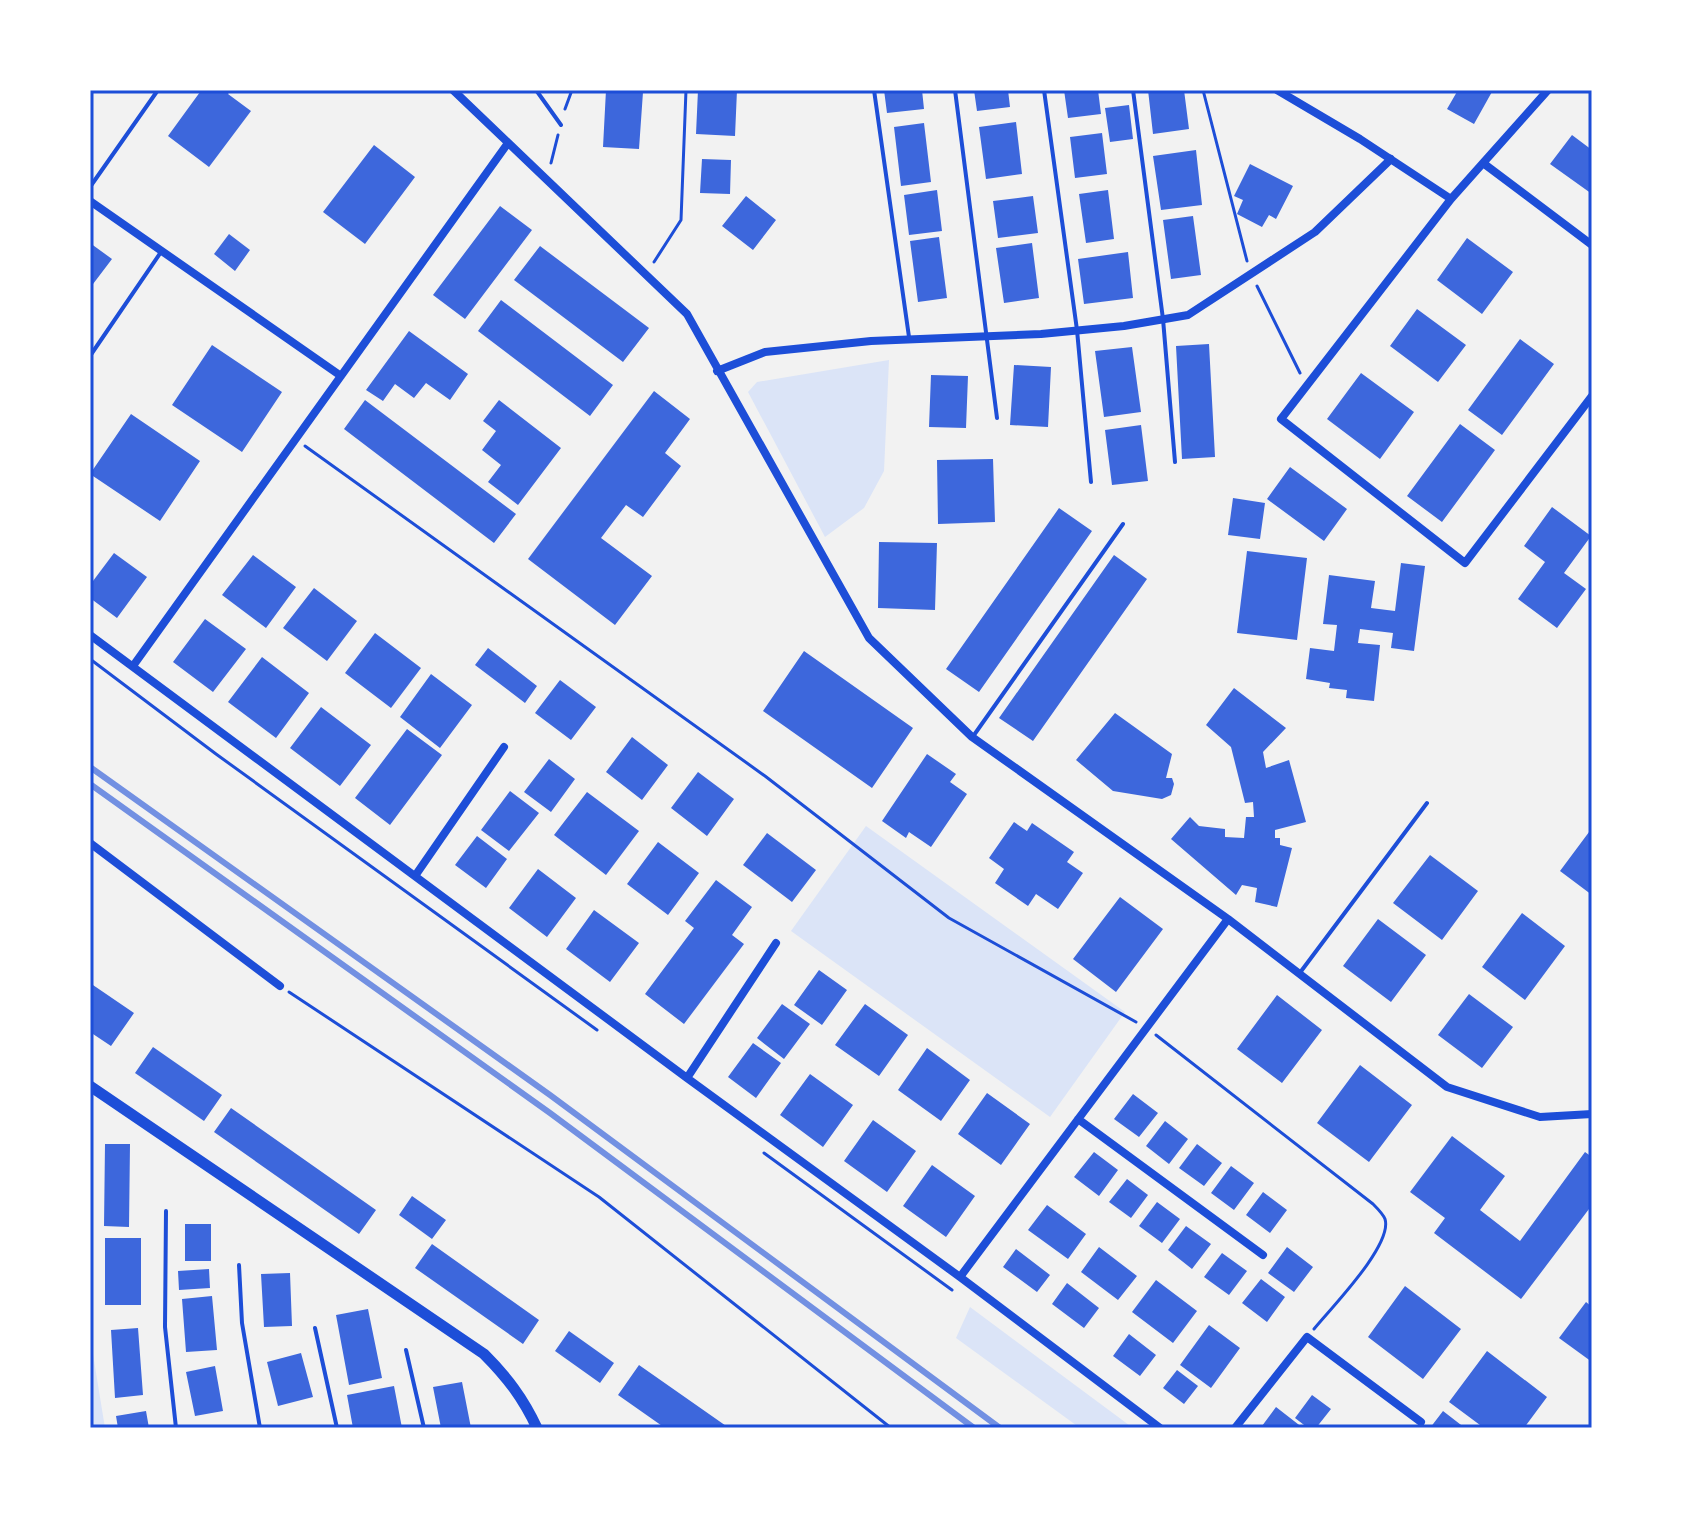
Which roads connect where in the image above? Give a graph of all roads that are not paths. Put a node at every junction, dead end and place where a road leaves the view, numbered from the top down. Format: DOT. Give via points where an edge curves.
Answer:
graph roads {
  1 [pos="158,90"];
  2 [pos="453,90"];
  3 [pos="536,90"];
  4 [pos="874,90"];
  5 [pos="955,90"];
  6 [pos="1044,90"];
  7 [pos="1133,90"];
  8 [pos="1277,90"];
  9 [pos="1548,90"];
  10 [pos="561,125"];
  11 [pos="508,143"];
  12 [pos="1391,159"];
  13 [pos="1483,163"];
  14 [pos="90,187"];
  15 [pos="1451,199"];
  16 [pos="90,201"];
  17 [pos="1592,245"];
  18 [pos="162,251"];
  19 [pos="1163,319"];
  20 [pos="1077,330"];
  21 [pos="987,336"];
  22 [pos="910,339"];
  23 [pos="90,356"];
  24 [pos="717,371"];
  25 [pos="341,376"];
  26 [pos="1592,396"];
  27 [pos="997,418"];
  28 [pos="1175,462"];
  29 [pos="1091,482"];
  30 [pos="1123,524"];
  31 [pos="90,635"];
  32 [pos="133,666"];
  33 [pos="972,737"];
  34 [pos="504,747"];
  35 [pos="1427,803"];
  36 [pos="90,843"];
  37 [pos="415,876"];
  38 [pos="1228,919"];
  39 [pos="776,943"];
  40 [pos="1299,974"];
  41 [pos="280,986"];
  42 [pos="687,1078"];
  43 [pos="90,1086"];
  44 [pos="1592,1114"];
  45 [pos="1078,1119"];
  46 [pos="166,1211"];
  47 [pos="1263,1255"];
  48 [pos="239,1265"];
  49 [pos="960,1277"];
  50 [pos="315,1328"];
  51 [pos="406,1350"];
  52 [pos="1421,1422"];
  53 [pos="176,1428"];
  54 [pos="260,1428"];
  55 [pos="337,1428"];
  56 [pos="424,1428"];
  57 [pos="537,1428"];
  58 [pos="1160,1428"];
  59 [pos="1235,1428"];
  1 -- 14 [label="lane"];
  2 -- 11 [label="street"];
  3 -- 10 [label="lane"];
  4 -- 22 [label="lane"];
  5 -- 21 [label="lane"];
  6 -- 20 [label="lane"];
  7 -- 19 [label="lane"];
  8 -- 12 [label="street"];
  9 -- 13 [label="street"];
  11 -- 24 [label="street" via="687,314"];
  11 -- 25 [label="street"];
  12 -- 15 [label="street"];
  12 -- 19 [label="street" via="1315,232 1188,315"];
  13 -- 15 [label="street"];
  13 -- 17 [label="street"];
  15 -- 26 [label="street" via="1281,419 1465,563"];
  16 -- 18 [label="street"];
  18 -- 23 [label="lane"];
  18 -- 25 [label="street"];
  19 -- 20 [label="street"];
  19 -- 28 [label="lane"];
  20 -- 21 [label="street"];
  20 -- 29 [label="lane"];
  21 -- 22 [label="street"];
  21 -- 27 [label="lane"];
  22 -- 24 [label="street" via="765,352"];
  24 -- 33 [label="street" via="869,638"];
  25 -- 32 [label="street"];
  30 -- 33 [label="lane"];
  31 -- 32 [label="street"];
  32 -- 37 [label="street"];
  33 -- 38 [label="street"];
  34 -- 37 [label="street"];
  35 -- 40 [label="lane"];
  36 -- 41 [label="street"];
  37 -- 42 [label="street"];
  38 -- 40 [label="street"];
  38 -- 45 [label="street"];
  39 -- 42 [label="street"];
  40 -- 44 [label="street" via="1447,1087 1540,1117"];
  42 -- 49 [label="street"];
  43 -- 57 [label="street" via="484,1354 524,1400"];
  45 -- 47 [label="street"];
  45 -- 49 [label="street"];
  46 -- 53 [label="lane" via="165,1327"];
  48 -- 54 [label="lane" via="242,1323"];
  49 -- 58 [label="street"];
  50 -- 55 [label="lane"];
  51 -- 56 [label="lane"];
  52 -- 59 [label="street" via="1307,1337"];
}
